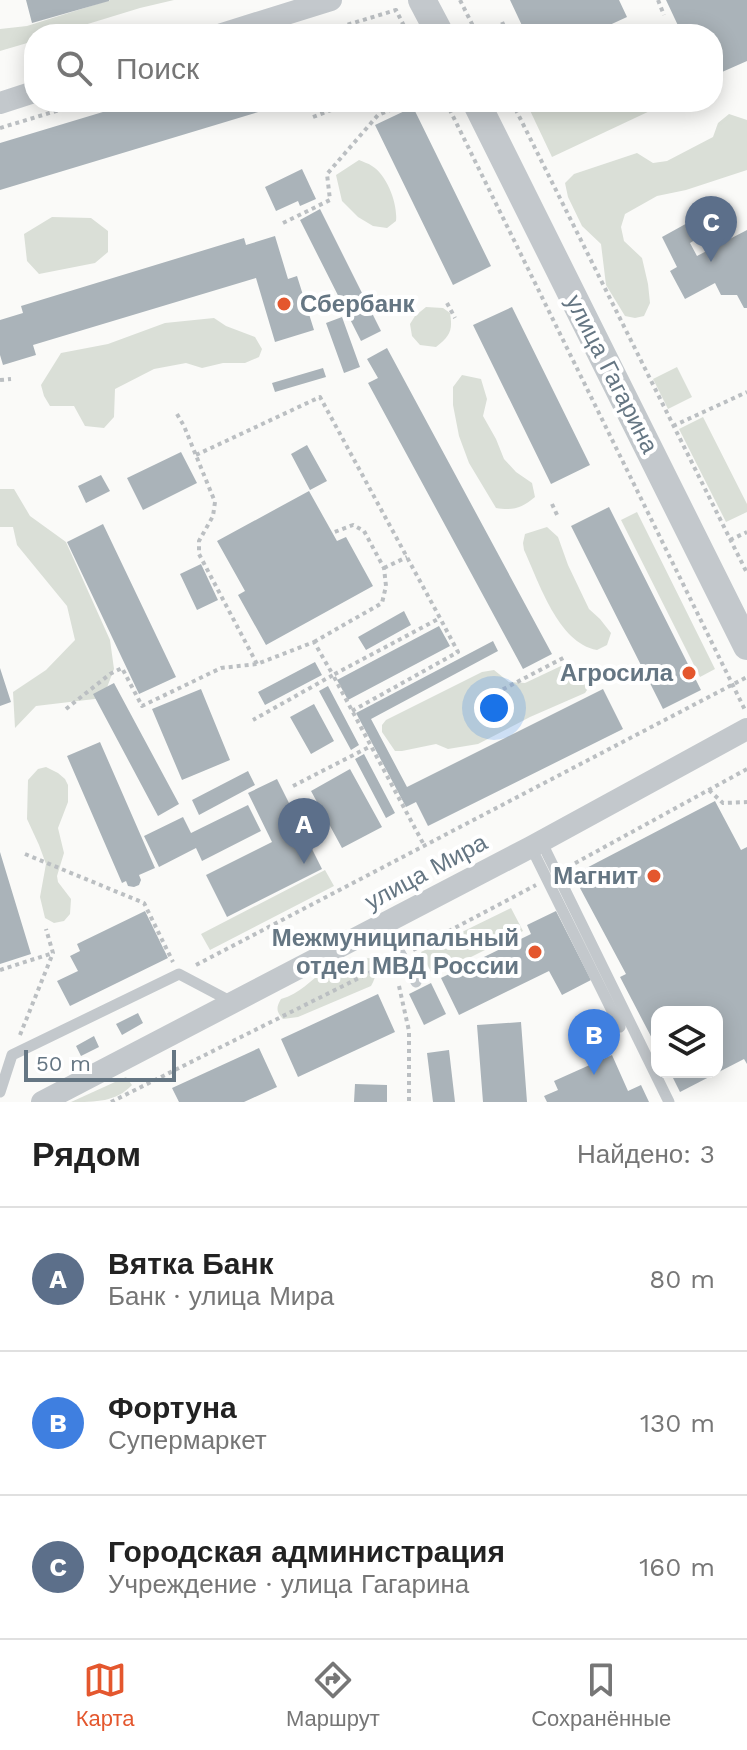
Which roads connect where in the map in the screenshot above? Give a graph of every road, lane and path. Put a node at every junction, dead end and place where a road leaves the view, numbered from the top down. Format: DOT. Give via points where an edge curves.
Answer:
graph roads {
  1 [pos="331,0"];
  2 [pos="422,0"];
  3 [pos="460,0"];
  4 [pos="658,0"];
  5 [pos="664,15"];
  6 [pos="507,22"];
  7 [pos="254,24"];
  8 [pos="354,24"];
  9 [pos="403,24"];
  10 [pos="435,24"];
  11 [pos="473,24"];
  12 [pos="502,24"];
  13 [pos="24,95"];
  14 [pos="0,103"];
  15 [pos="53,112"];
  16 [pos="326,112"];
  17 [pos="385,112"];
  18 [pos="451,112"];
  19 [pos="481,112"];
  20 [pos="517,112"];
  21 [pos="313,117"];
  22 [pos="0,128"];
  23 [pos="283,223"];
  24 [pos="447,303"];
  25 [pos="455,318"];
  26 [pos="11,379"];
  27 [pos="0,380"];
  28 [pos="747,392"];
  29 [pos="177,414"];
  30 [pos="673,426"];
  31 [pos="196,455"];
  32 [pos="552,504"];
  33 [pos="558,517"];
  34 [pos="747,532"];
  35 [pos="332,533"];
  36 [pos="730,540"];
  37 [pos="407,557"];
  38 [pos="384,568"];
  39 [pos="747,573"];
  40 [pos="440,618"];
  41 [pos="314,642"];
  42 [pos="747,646"];
  43 [pos="565,657"];
  44 [pos="257,664"];
  45 [pos="333,675"];
  46 [pos="747,677"];
  47 [pos="733,684"];
  48 [pos="66,709"];
  49 [pos="352,711"];
  50 [pos="747,713"];
  51 [pos="506,715"];
  52 [pos="253,720"];
  53 [pos="747,729"];
  54 [pos="371,746"];
  55 [pos="747,769"];
  56 [pos="293,786"];
  57 [pos="709,790"];
  58 [pos="747,802"];
  59 [pos="536,844"];
  60 [pos="424,845"];
  61 [pos="25,854"];
  62 [pos="552,876"];
  63 [pos="378,926"];
  64 [pos="46,929"];
  65 [pos="53,953"];
  66 [pos="403,955"];
  67 [pos="389,963"];
  68 [pos="0,970"];
  69 [pos="179,974"];
  70 [pos="395,976"];
  71 [pos="416,982"];
  72 [pos="232,1002"];
  73 [pos="620,1027"];
  74 [pos="12,1055"];
  75 [pos="0,1092"];
  76 [pos="42,1102"];
  77 [pos="111,1102"];
  78 [pos="409,1102"];
  79 [pos="669,1102"];
  1 -- 7 [label="street"];
  2 -- 10 [label="street"];
  3 -- 11 [label="path"];
  4 -- 5 [label="path"];
  6 -- 12 [label="path"];
  8 -- 9 [label="path" via="396,10"];
  13 -- 14 [label="street"];
  15 -- 22 [label="path"];
  16 -- 21 [label="path"];
  17 -- 23 [label="path" via="327,174 330,200"];
  18 -- 47 [label="path"];
  19 -- 42 [label="street, улица Гагарина"];
  20 -- 30 [label="path"];
  24 -- 25 [label="path"];
  26 -- 27 [label="path"];
  28 -- 30 [label="path"];
  29 -- 31 [label="path"];
  30 -- 36 [label="path"];
  31 -- 37 [label="path" via="320,397"];
  31 -- 44 [label="path" via="215,502 199,554"];
  32 -- 33 [label="path"];
  34 -- 36 [label="path"];
  35 -- 38 [label="path" via="353,525 364,531"];
  36 -- 39 [label="path"];
  37 -- 38 [label="path"];
  37 -- 40 [label="path"];
  38 -- 41 [label="path" via="382,603"];
  40 -- 45 [label="path"];
  40 -- 49 [label="path" via="458,652"];
  41 -- 44 [label="path"];
  41 -- 45 [label="path"];
  43 -- 51 [label="path" via="496,693"];
  44 -- 48 [label="path" via="221,668 142,706 122,668"];
  45 -- 49 [label="path"];
  45 -- 52 [label="path"];
  46 -- 47 [label="path"];
  47 -- 50 [label="path"];
  47 -- 60 [label="path"];
  49 -- 54 [label="path"];
  53 -- 59 [label="street, улица Мира"];
  54 -- 56 [label="path"];
  54 -- 60 [label="path"];
  55 -- 57 [label="path"];
  57 -- 58 [label="path" via="723,803"];
  57 -- 62 [label="path"];
  59 -- 62 [label="lane"];
  59 -- 63 [label="street, улица Мира"];
  60 -- 69 [label="path"];
  61 -- 69 [label="path" via="144,903"];
  62 -- 66 [label="path"];
  62 -- 73 [label="lane"];
  62 -- 79 [label="lane"];
  63 -- 66 [label="lane"];
  63 -- 67 [label="path"];
  63 -- 72 [label="street, улица Мира"];
  64 -- 65 [label="path"];
  65 -- 68 [label="path"];
  65 -- 74 [label="path"];
  66 -- 67 [label="path"];
  66 -- 71 [label="lane"];
  67 -- 77 [label="path"];
  69 -- 72 [label="lane"];
  69 -- 74 [label="lane"];
  70 -- 78 [label="path" via="409,1031"];
  72 -- 76 [label="street, улица Мира"];
  74 -- 75 [label="lane"];
}
